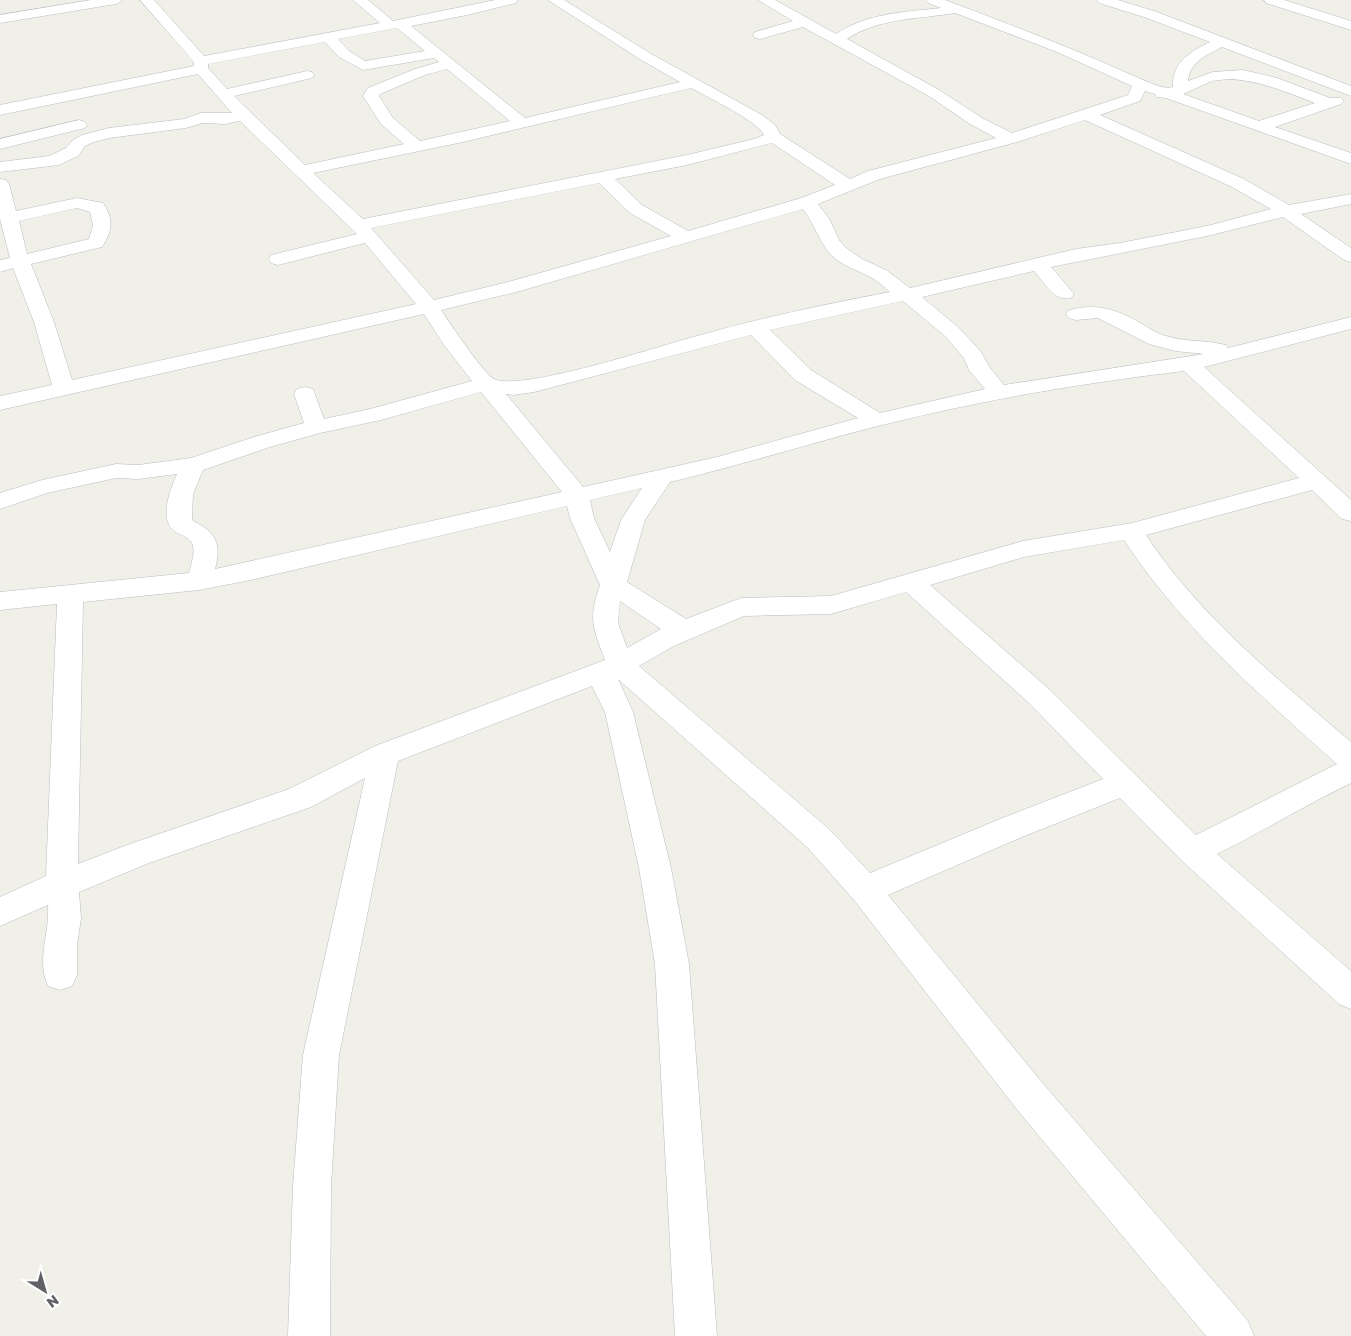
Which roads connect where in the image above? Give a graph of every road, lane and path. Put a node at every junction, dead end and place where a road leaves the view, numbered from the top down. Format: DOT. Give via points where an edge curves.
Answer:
graph roads {
  1 [pos="116,0"];
  2 [pos="147,0"];
  3 [pos="360,0"];
  4 [pos="510,0"];
  5 [pos="555,0"];
  6 [pos="765,0"];
  7 [pos="932,0"];
  8 [pos="1104,0"];
  9 [pos="1271,0"];
  10 [pos="976,2"];
  11 [pos="954,8"];
  12 [pos="0,19"];
  13 [pos="805,22"];
  14 [pos="395,24"];
  15 [pos="1351,26"];
  16 [pos="760,35"];
  17 [pos="329,38"];
  18 [pos="836,40"];
  19 [pos="1222,42"];
  20 [pos="442,58"];
  21 [pos="201,65"];
  22 [pos="307,75"];
  23 [pos="695,83"];
  24 [pos="1137,91"];
  25 [pos="1351,91"];
  26 [pos="1175,92"];
  27 [pos="223,94"];
  28 [pos="1351,96"];
  29 [pos="1329,103"];
  30 [pos="0,110"];
  31 [pos="1086,114"];
  32 [pos="243,116"];
  33 [pos="1279,121"];
  34 [pos="522,123"];
  35 [pos="79,125"];
  36 [pos="1054,125"];
  37 [pos="1114,126"];
  38 [pos="1257,126"];
  39 [pos="1286,136"];
  40 [pos="772,137"];
  41 [pos="1011,139"];
  42 [pos="0,144"];
  43 [pos="417,147"];
  44 [pos="1351,159"];
  45 [pos="0,167"];
  46 [pos="302,170"];
  47 [pos="602,176"];
  48 [pos="571,183"];
  49 [pos="848,186"];
  50 [pos="586,197"];
  51 [pos="1351,199"];
  52 [pos="807,202"];
  53 [pos="77,203"];
  54 [pos="4,206"];
  55 [pos="1286,211"];
  56 [pos="364,231"];
  57 [pos="687,238"];
  58 [pos="1351,256"];
  59 [pos="278,259"];
  60 [pos="20,261"];
  61 [pos="1039,265"];
  62 [pos="0,266"];
  63 [pos="908,294"];
  64 [pos="1064,294"];
  65 [pos="429,307"];
  66 [pos="1076,314"];
  67 [pos="1349,325"];
  68 [pos="756,328"];
  69 [pos="1240,350"];
  70 [pos="1189,364"];
  71 [pos="486,384"];
  72 [pos="64,390"];
  73 [pos="999,392"];
  74 [pos="304,394"];
  75 [pos="0,404"];
  76 [pos="877,420"];
  77 [pos="316,427"];
  78 [pos="194,465"];
  79 [pos="662,476"];
  80 [pos="1317,481"];
  81 [pos="577,495"];
  82 [pos="1,500"];
  83 [pos="1351,513"];
  84 [pos="1130,531"];
  85 [pos="199,581"];
  86 [pos="911,582"];
  87 [pos="613,585"];
  88 [pos="70,593"];
  89 [pos="0,602"];
  90 [pos="683,630"];
  91 [pos="609,669"];
  92 [pos="385,754"];
  93 [pos="1351,759"];
  94 [pos="1351,770"];
  95 [pos="1126,783"];
  96 [pos="1192,851"];
  97 [pos="62,884"];
  98 [pos="865,890"];
  99 [pos="0,912"];
  100 [pos="60,975"];
  101 [pos="1351,994"];
  102 [pos="309,1336"];
  103 [pos="696,1336"];
  104 [pos="1233,1336"];
  1 -- 12 [label="street"];
  2 -- 21 [label="street"];
  3 -- 14 [label="street"];
  4 -- 14 [label="street"];
  5 -- 23 [label="street"];
  6 -- 13 [label="street"];
  7 -- 11 [label="street"];
  8 -- 19 [label="street"];
  9 -- 15 [label="street"];
  10 -- 11 [label="street"];
  11 -- 18 [label="street" via="867,24 844,33"];
  11 -- 24 [label="street" via="1062,49"];
  13 -- 16 [label="street"];
  13 -- 18 [label="street"];
  14 -- 17 [label="street"];
  14 -- 20 [label="street"];
  17 -- 20 [label="street" via="344,54 363,66"];
  17 -- 21 [label="street"];
  18 -- 41 [label="street"];
  19 -- 25 [label="street"];
  19 -- 26 [label="street" via="1183,66"];
  20 -- 34 [label="street"];
  20 -- 43 [label="street" via="420,72 373,92 371,96 387,121"];
  21 -- 27 [label="street"];
  21 -- 30 [label="street"];
  22 -- 27 [label="street"];
  23 -- 34 [label="street"];
  23 -- 40 [label="street" via="756,118 769,128"];
  24 -- 26 [label="street"];
  24 -- 31 [label="street"];
  26 -- 29 [label="street" via="1211,77 1244,75"];
  26 -- 38 [label="street"];
  27 -- 32 [label="street"];
  28 -- 29 [label="street"];
  29 -- 33 [label="street"];
  31 -- 36 [label="street"];
  31 -- 37 [label="street"];
  32 -- 45 [label="street" via="202,118 109,133 88,138 72,152 53,161"];
  32 -- 46 [label="street"];
  33 -- 38 [label="street"];
  33 -- 39 [label="street"];
  34 -- 43 [label="street"];
  35 -- 42 [label="street"];
  36 -- 37 [label="street" via="1083,133"];
  36 -- 41 [label="street"];
  37 -- 55 [label="street" via="1238,184"];
  38 -- 39 [label="street"];
  39 -- 44 [label="street"];
  40 -- 47 [label="street" via="687,160"];
  40 -- 49 [label="street"];
  41 -- 49 [label="street" via="874,175"];
  43 -- 46 [label="street"];
  46 -- 56 [label="street"];
  47 -- 48 [label="street"];
  47 -- 57 [label="street" via="636,209"];
  48 -- 50 [label="street"];
  48 -- 56 [label="street"];
  49 -- 52 [label="street"];
  51 -- 55 [label="street"];
  52 -- 57 [label="street"];
  52 -- 63 [label="street" via="839,252"];
  53 -- 54 [label="street"];
  53 -- 54 [label="street" via="63,196 27,196"];
  53 -- 60 [label="street" via="97,207 101,215 104,224 94,243"];
  54 -- 60 [label="street"];
  55 -- 58 [label="street"];
  55 -- 61 [label="street"];
  56 -- 59 [label="street"];
  56 -- 65 [label="street"];
  57 -- 65 [label="street"];
  60 -- 62 [label="street"];
  60 -- 72 [label="street" via="44,322"];
  61 -- 63 [label="street"];
  61 -- 64 [label="street"];
  63 -- 68 [label="street"];
  63 -- 73 [label="street" via="952,332 974,356 980,370"];
  65 -- 71 [label="street" via="451,341"];
  65 -- 72 [label="street"];
  66 -- 69 [label="street" via="1101,312 1156,340 1175,345"];
  67 -- 69 [label="street"];
  68 -- 71 [label="street" via="534,386 513,389"];
  68 -- 76 [label="street" via="803,375"];
  69 -- 70 [label="street"];
  70 -- 73 [label="street"];
  70 -- 80 [label="street"];
  71 -- 77 [label="street"];
  71 -- 81 [label="street"];
  72 -- 75 [label="street"];
  73 -- 76 [label="street"];
  74 -- 77 [label="street"];
  76 -- 79 [label="street"];
  77 -- 78 [label="street"];
  78 -- 82 [label="street" via="138,472 116,471 59,482"];
  78 -- 85 [label="street" via="180,494 178,513 182,526 200,536 206,544"];
  79 -- 81 [label="street"];
  79 -- 87 [label="street" via="633,520"];
  80 -- 83 [label="street"];
  80 -- 84 [label="street"];
  81 -- 85 [label="street"];
  81 -- 87 [label="street" via="582,518"];
  84 -- 86 [label="street" via="1023,550"];
  84 -- 93 [label="street" via="1155,568 1206,625"];
  85 -- 88 [label="street"];
  86 -- 90 [label="street" via="831,605 741,607"];
  86 -- 95 [label="street" via="1039,696"];
  87 -- 90 [label="street"];
  87 -- 91 [label="street" via="605,623"];
  88 -- 89 [label="street"];
  88 -- 97 [label="street"];
  90 -- 91 [label="street"];
  91 -- 92 [label="street"];
  91 -- 98 [label="street" via="819,839"];
  91 -- 103 [label="street" via="608,686 619,712 655,868 672,964"];
  92 -- 97 [label="street" via="300,798"];
  92 -- 102 [label="street" via="321,1055 312,1186"];
  94 -- 96 [label="street"];
  95 -- 96 [label="street"];
  95 -- 98 [label="street"];
  96 -- 101 [label="street"];
  97 -- 99 [label="street"];
  97 -- 100 [label="street" via="65,918 60,946"];
  98 -- 104 [label="street" via="1032,1099"];
}
